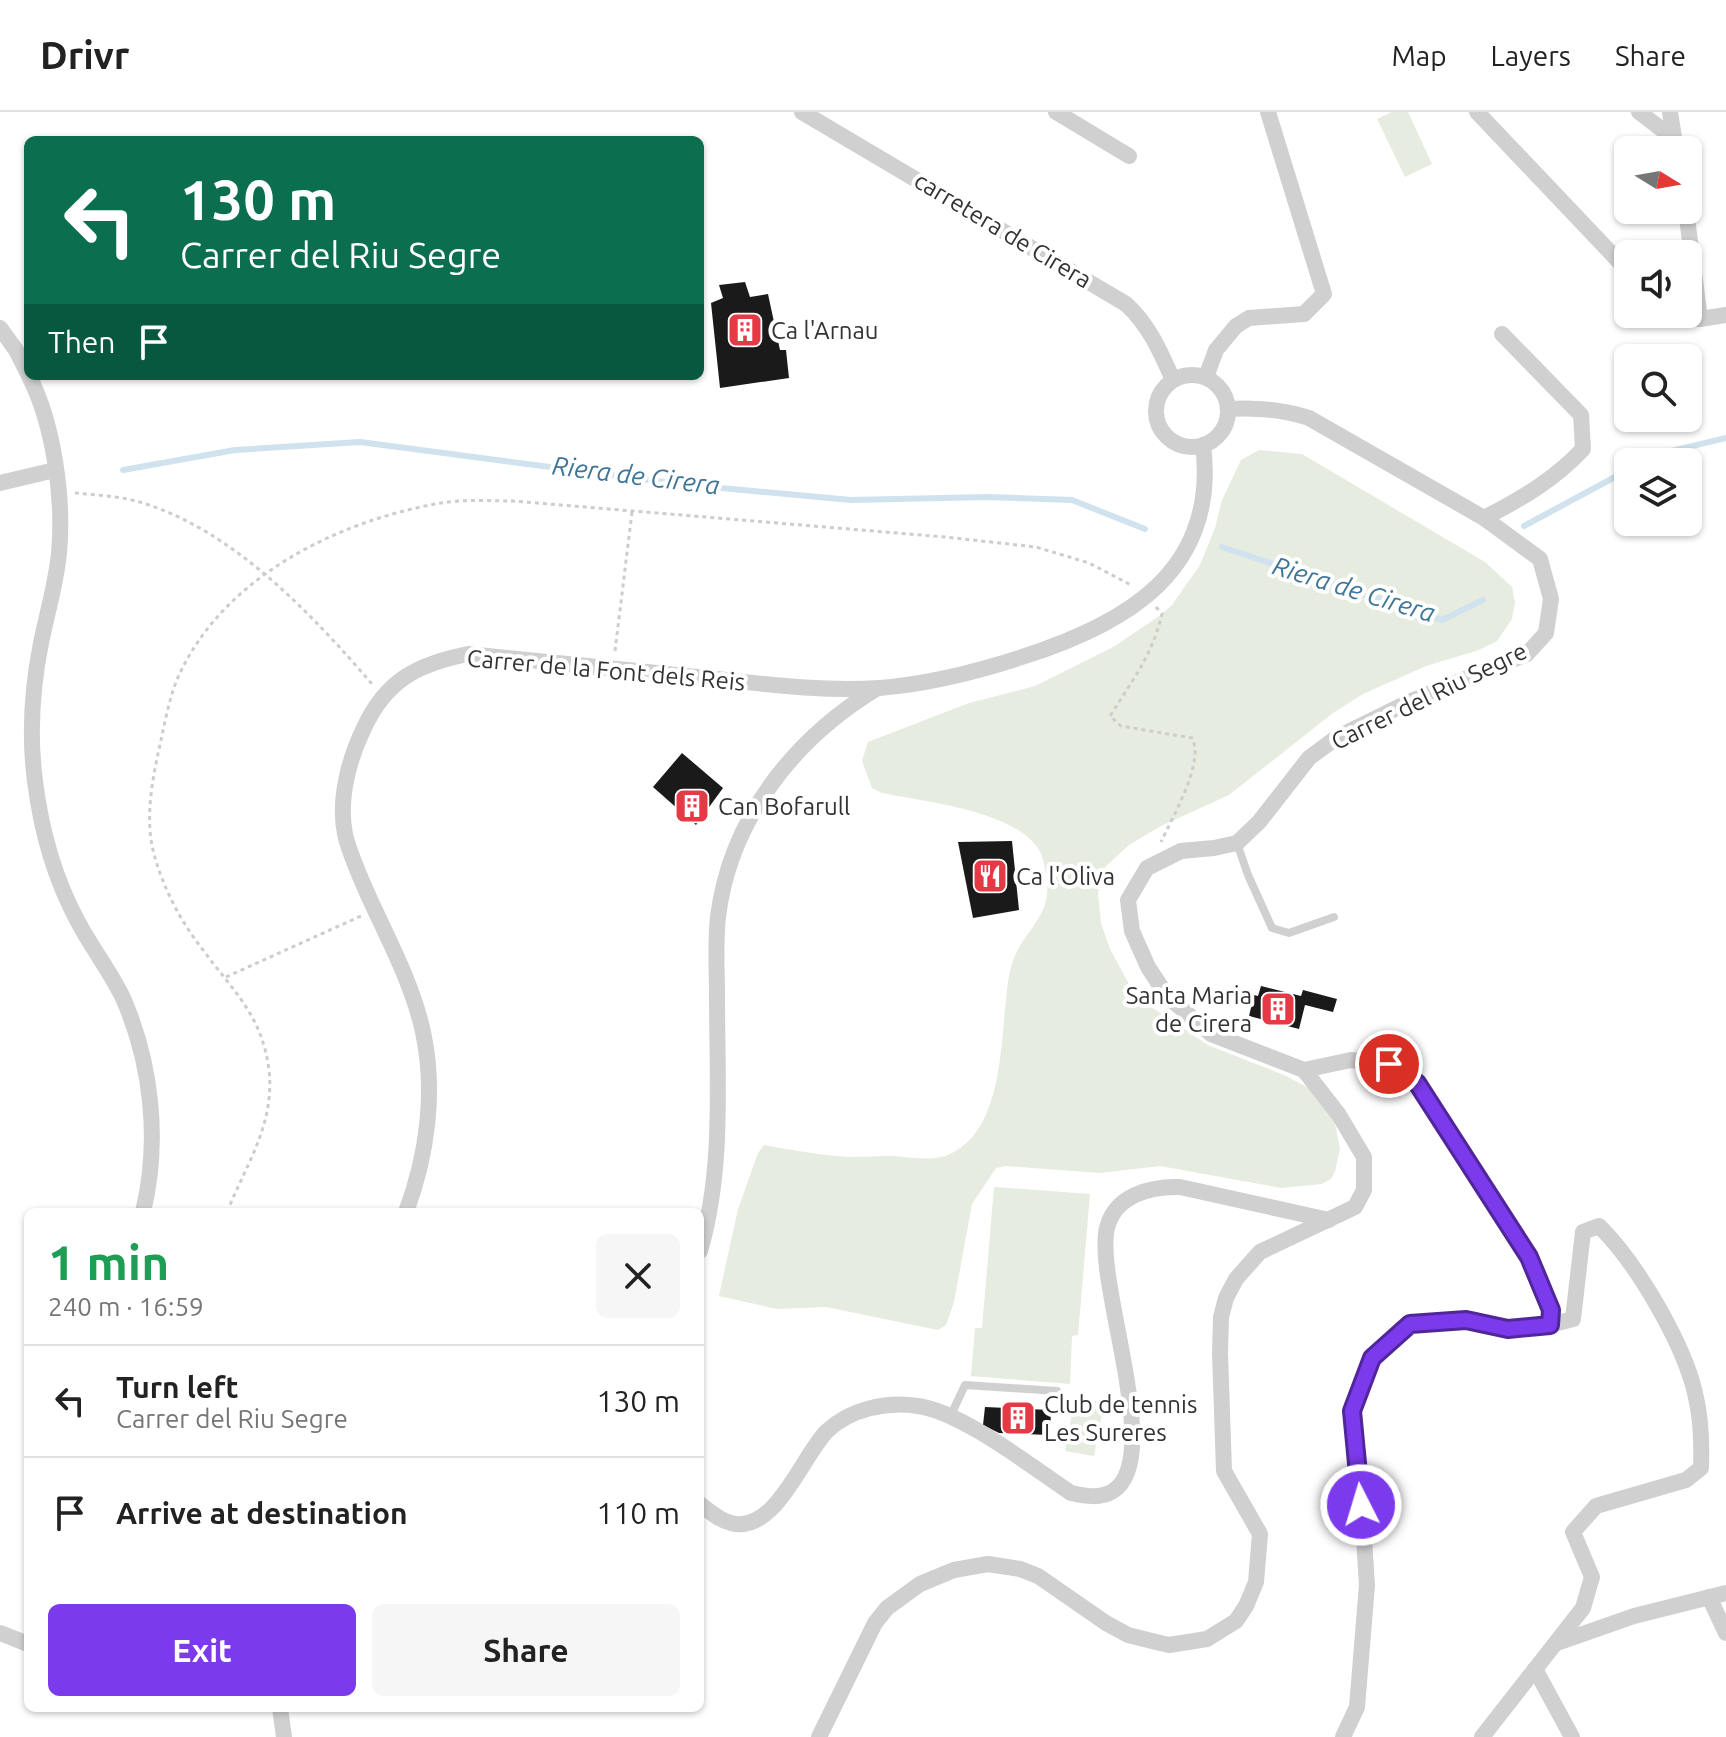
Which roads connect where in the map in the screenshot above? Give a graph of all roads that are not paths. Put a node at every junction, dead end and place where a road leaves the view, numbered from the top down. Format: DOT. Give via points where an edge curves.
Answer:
graph roads {
  1 [pos="802,112"];
  2 [pos="1056,112"];
  3 [pos="1268,112"];
  4 [pos="1477,112"];
  5 [pos="1639,112"];
  6 [pos="1670,112"];
  7 [pos="1665,136"];
  8 [pos="1673,136"];
  9 [pos="1129,156"];
  10 [pos="1614,256"];
  11 [pos="1726,315"];
  12 [pos="1702,319"];
  13 [pos="0,328"];
  14 [pos="1502,334"];
  15 [pos="24,367"];
  16 [pos="1206,377"];
  17 [pos="30,380"];
  18 [pos="1173,380"];
  19 [pos="1228,409"];
  20 [pos="1203,445"];
  21 [pos="55,470"];
  22 [pos="0,483"];
  23 [pos="1484,518"];
  24 [pos="877,688"];
  25 [pos="1237,843"];
  26 [pos="1334,917"];
  27 [pos="1304,1070"];
  28 [pos="144,1208"];
  29 [pos="408,1208"];
  30 [pos="1329,1220"];
  31 [pos="704,1232"];
  32 [pos="1550,1325"];
  33 [pos="1057,1391"];
  34 [pos="951,1415"];
  35 [pos="704,1507"];
  36 [pos="1726,1593"];
  37 [pos="1709,1597"];
  38 [pos="0,1633"];
  39 [pos="1726,1633"];
  40 [pos="24,1642"];
  41 [pos="1556,1643"];
  42 [pos="1535,1669"];
  43 [pos="281,1712"];
  44 [pos="284,1737"];
  45 [pos="819,1737"];
  46 [pos="1343,1737"];
  47 [pos="1482,1737"];
  48 [pos="1572,1737"];
  1 -- 18 [label="street, carretera de Cirera" via="1126,304 1147,326"];
  2 -- 9 [label="street"];
  3 -- 16 [label="street" via="1324,294 1304,314 1249,318 1236,326 1216,350"];
  4 -- 10 [label="street"];
  5 -- 7 [label="street"];
  6 -- 8 [label="street"];
  11 -- 12 [label="street"];
  13 -- 15 [label="street"];
  14 -- 23 [label="street" via="1581,415 1583,449 1564,469"];
  16 -- 18 [label="street" via="1188,374"];
  16 -- 19 [label="street" via="1220,388"];
  17 -- 21 [label="street" via="43,411"];
  18 -- 20 [label="street" via="1159,396 1158,424 1176,444"];
  19 -- 20 [label="street" via="1222,431"];
  19 -- 23 [label="street, Carrer del Riu Segre" via="1282,409 1309,418"];
  20 -- 24 [label="street, Carrer de la Font dels Reis" via="1205,491 1194,531 1175,567 1148,597 1089,633 1043,650 964,674"];
  21 -- 22 [label="street"];
  21 -- 28 [label="street" via="59,555 34,680 35,781 65,896 123,998 146,1073 152,1128"];
  23 -- 25 [label="street, Carrer del Riu Segre" via="1540,559 1551,599 1546,633 1527,654 1336,738 1309,758"];
  24 -- 29 [label="street, Carrer de la Font dels Reis" via="791,686 468,654 417,669 383,696 368,718 345,785 345,833 415,1001 428,1061 426,1133"];
  24 -- 31 [label="street" via="830,721 787,764 756,804 733,854 718,916 716,1173"];
  25 -- 26 [label="lane" via="1272,928 1289,933"];
  25 -- 27 [label="street" via="1181,851 1147,868 1128,900 1132,931 1167,996 1211,1034"];
  27 -- 30 [label="street" via="1364,1157 1364,1190 1355,1207"];
  27 -- 32 [label="street" via="1351,1060 1389,1064 1417,1083 1529,1257 1551,1310"];
  30 -- 34 [label="street" via="1180,1187 1140,1192 1113,1213 1105,1253 1132,1433 1125,1475 1112,1492 1071,1493"];
  30 -- 45 [label="street" via="1260,1252 1236,1279 1221,1317 1224,1471 1260,1534 1256,1582 1236,1621 1207,1639 1156,1642 1117,1629 1057,1587 1020,1569 988,1564 954,1570 920,1584 887,1608"];
  32 -- 41 [label="street" via="1573,1319 1583,1232 1599,1226 1619,1245 1672,1334 1695,1392 1702,1435 1701,1468 1686,1480 1596,1506 1573,1532 1592,1577 1583,1608"];
  32 -- 46 [label="street" via="1508,1329 1466,1320 1410,1324 1372,1358 1352,1411 1367,1585 1357,1707"];
  33 -- 34 [label="lane" via="965,1385"];
  34 -- 35 [label="street" via="891,1404 848,1416 828,1431 786,1493 758,1519 732,1524"];
  36 -- 37 [label="street"];
  37 -- 39 [label="street"];
  37 -- 41 [label="street"];
  38 -- 40 [label="street"];
  41 -- 42 [label="street"];
  42 -- 47 [label="street"];
  42 -- 48 [label="street"];
  43 -- 44 [label="street"];
}
